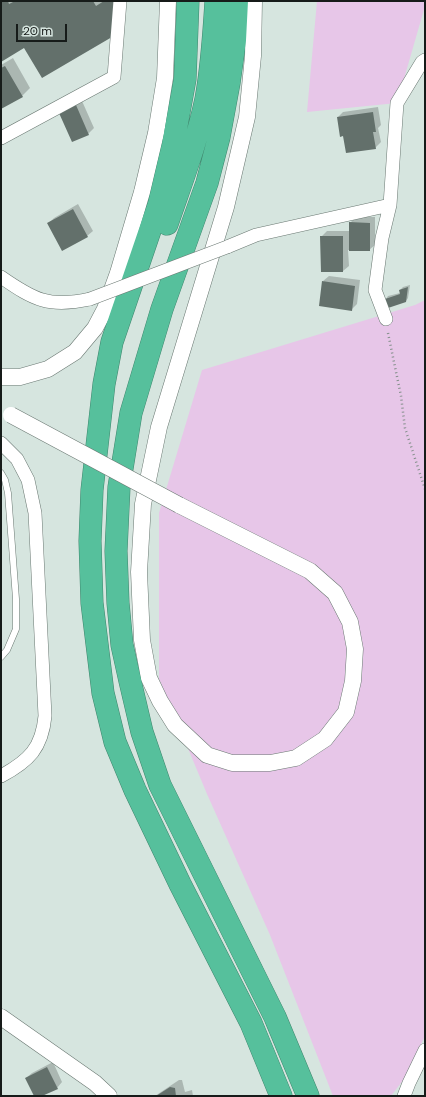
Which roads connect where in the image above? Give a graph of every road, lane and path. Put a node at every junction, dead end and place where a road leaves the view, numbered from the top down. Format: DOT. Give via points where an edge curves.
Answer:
graph roads {
  1 [pos="120,1"];
  2 [pos="168,1"];
  3 [pos="188,1"];
  4 [pos="216,1"];
  5 [pos="237,1"];
  6 [pos="254,1"];
  7 [pos="425,60"];
  8 [pos="1,138"];
  9 [pos="390,205"];
  10 [pos="1,277"];
  11 [pos="386,320"];
  12 [pos="1,377"];
  13 [pos="1,410"];
  14 [pos="1,443"];
  15 [pos="97,447"];
  16 [pos="1,473"];
  17 [pos="425,490"];
  18 [pos="1,657"];
  19 [pos="1,776"];
  20 [pos="1,1017"];
  21 [pos="425,1050"];
  22 [pos="109,1096"];
  23 [pos="280,1096"];
  24 [pos="308,1096"];
  25 [pos="404,1096"];
  1 -- 8 [label="street" via="114,77"];
  2 -- 12 [label="street" via="165,78 156,133 142,192 105,309 95,328 75,352 48,369 20,377"];
  3 -- 15 [label="highway" via="185,79 173,145 159,204 112,342"];
  4 -- 15 [label="highway" via="206,98 190,156 128,332"];
  5 -- 24 [label="highway" via="229,83 215,152 207,183 162,310 131,414 118,495 118,603 122,645 130,681 142,732 160,785 275,1017"];
  6 -- 13 [label="street, bridge" via="253,56 247,116 226,207 159,427 143,504 139,572 142,640 149,678 160,701 175,725 207,755 232,763 270,763 296,758 325,739 346,712 353,681 355,649 350,622 335,593 310,571 179,505"];
  7 -- 9 [label="street" via="397,103"];
  9 -- 10 [label="street, bridge" via="256,235 90,299 72,303 40,300 25,294"];
  9 -- 11 [label="street" via="382,238 375,290"];
  11 -- 17 [label="path" via="405,428"];
  14 -- 19 [label="street" via="18,459 28,480 34,513 45,716 40,741 33,752 26,760"];
  15 -- 23 [label="highway" via="90,541 92,604 103,694 115,742 174,871 251,1023"];
  16 -- 18 [label="lane" via="8,493 16,629 14,638"];
  20 -- 22 [label="street" via="95,1083"];
  21 -- 25 [label="street"];
}
